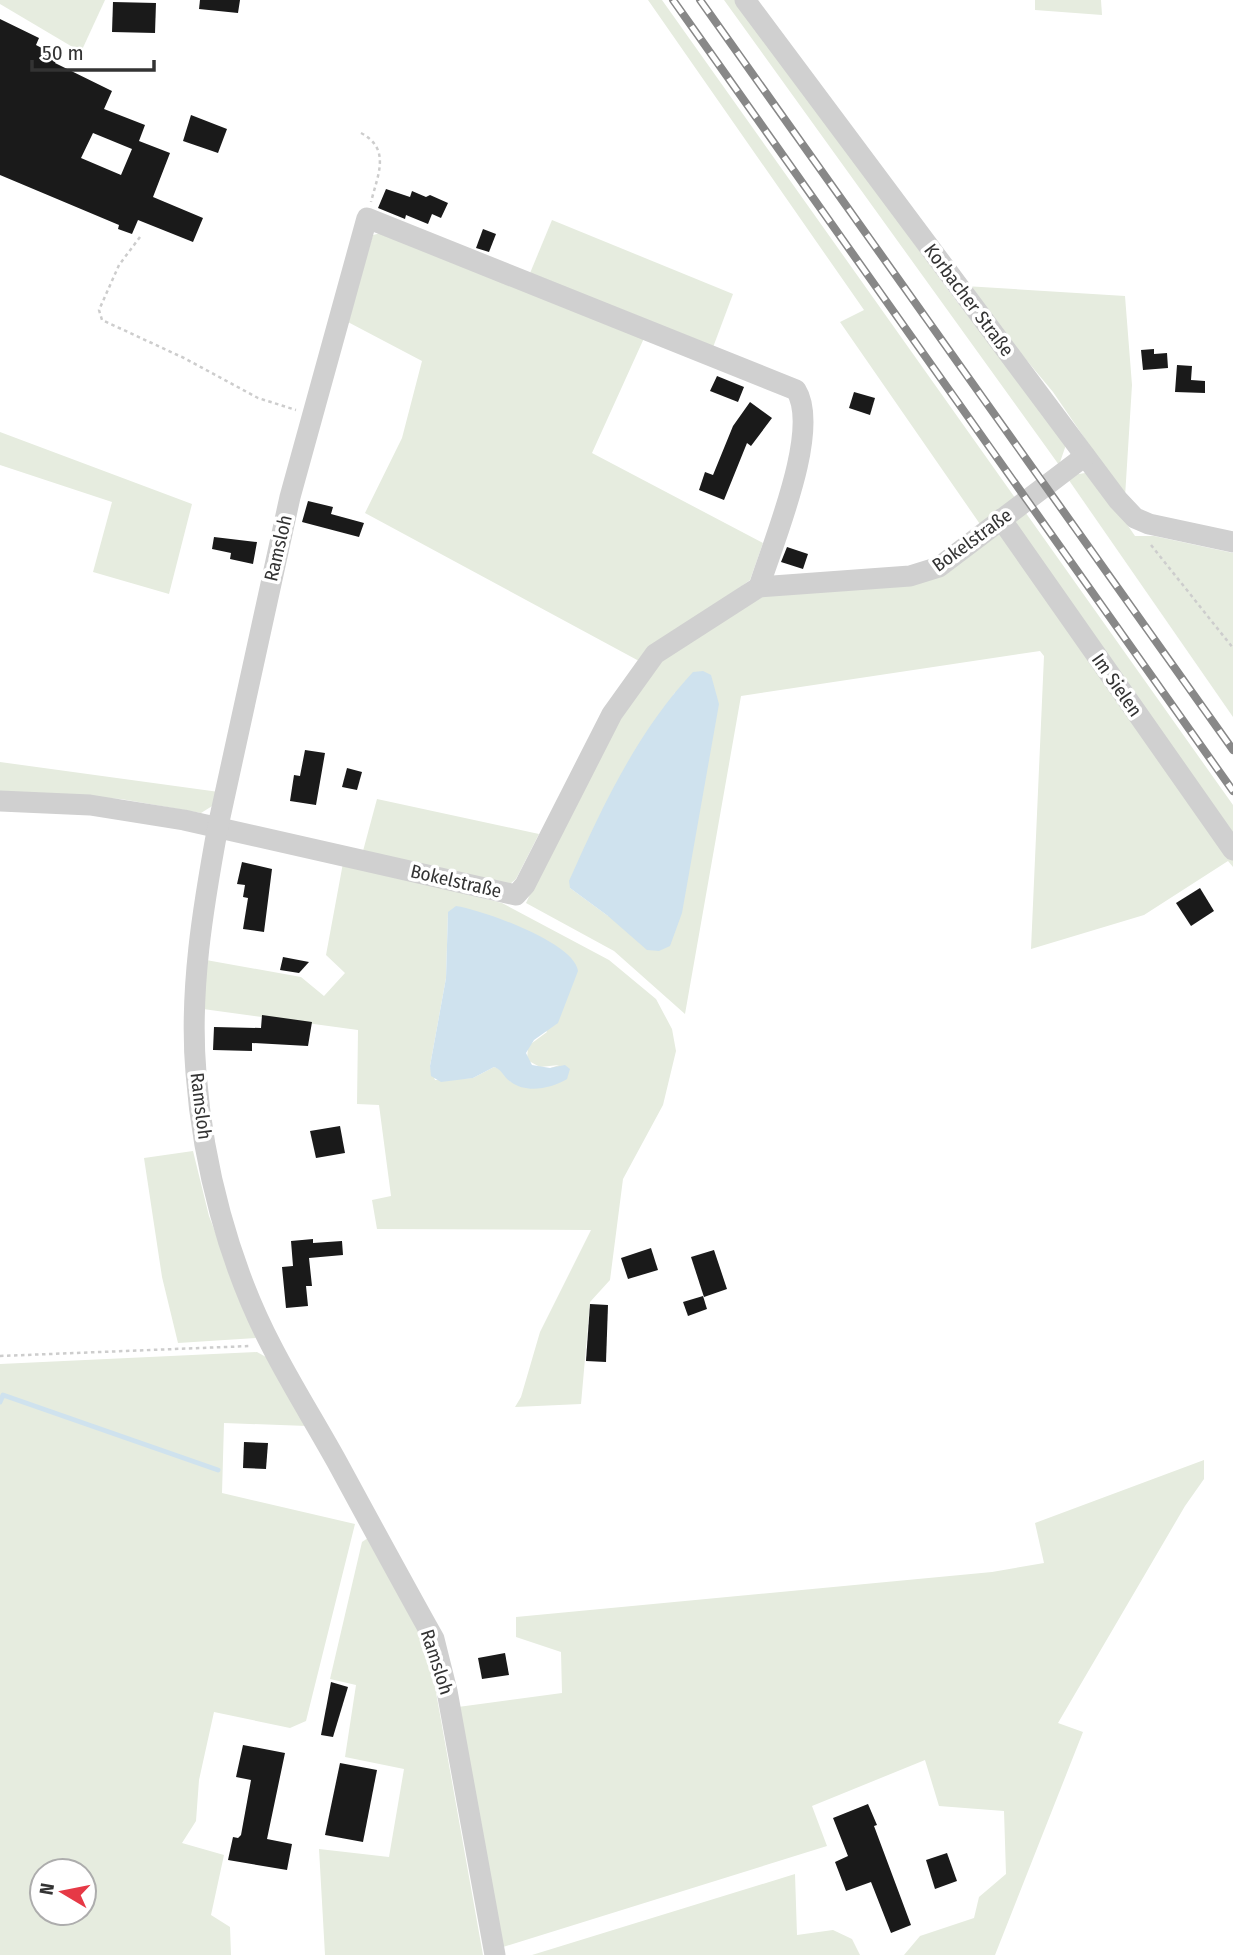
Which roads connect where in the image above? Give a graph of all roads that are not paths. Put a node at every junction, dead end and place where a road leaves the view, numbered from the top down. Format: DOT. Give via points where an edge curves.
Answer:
graph roads {
  1 [pos="744,0"];
  2 [pos="1085,456"];
  3 [pos="1001,519"];
  4 [pos="1233,542"];
  5 [pos="759,587"];
  6 [pos="0,801"];
  7 [pos="218,826"];
  8 [pos="1233,850"];
  9 [pos="495,1955"];
  1 -- 2 [label="street, Korbacher Straße"];
  2 -- 3 [label="street, Bokelstraße"];
  2 -- 4 [label="street, Korbacher Straße" via="1135,518"];
  3 -- 5 [label="street, Bokelstraße" via="930,571 897,578"];
  3 -- 8 [label="street, Im Sielen"];
  5 -- 7 [label="street, Bokelstraße" via="655,654 642,668 612,714 516,895"];
  5 -- 7 [label="street, Ramsloh" via="800,455 804,408 796,390 367,218 280,537"];
  6 -- 7 [label="street, Bokelstraße" via="90,805"];
  7 -- 9 [label="street, Ramsloh" via="196,985 196,1074 206,1149 221,1212 271,1345 434,1639"];
}
